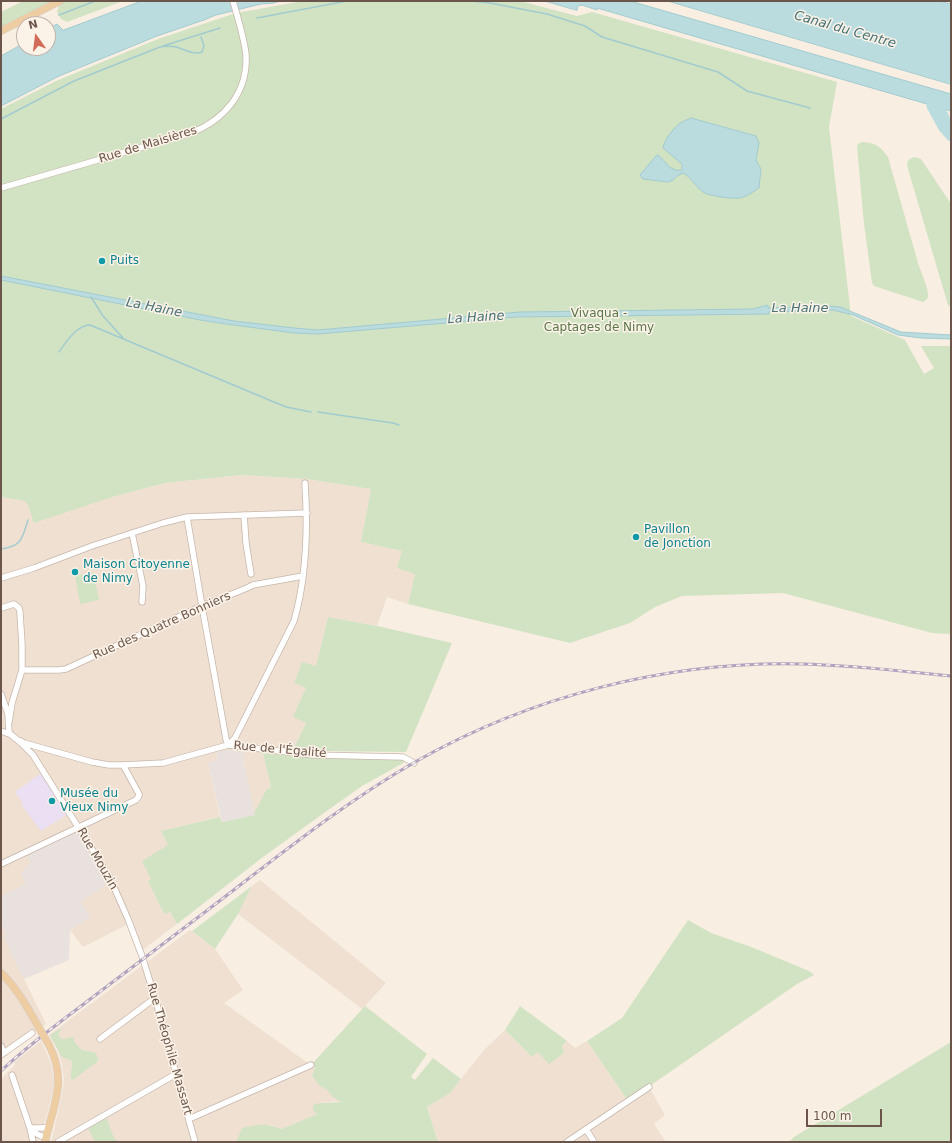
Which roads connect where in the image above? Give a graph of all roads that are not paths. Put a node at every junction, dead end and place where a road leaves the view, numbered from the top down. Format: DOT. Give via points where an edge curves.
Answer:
graph roads {
  1 [pos="60,1"];
  2 [pos="233,1"];
  3 [pos="1,31"];
  4 [pos="1,188"];
  5 [pos="305,483"];
  6 [pos="307,513"];
  7 [pos="244,515"];
  8 [pos="188,517"];
  9 [pos="132,533"];
  10 [pos="251,574"];
  11 [pos="303,576"];
  12 [pos="1,578"];
  13 [pos="142,602"];
  14 [pos="202,606"];
  15 [pos="1,608"];
  16 [pos="22,670"];
  17 [pos="1,694"];
  18 [pos="9,722"];
  19 [pos="1,731"];
  20 [pos="9,733"];
  21 [pos="228,745"];
  22 [pos="414,763"];
  23 [pos="123,765"];
  24 [pos="78,827"];
  25 [pos="1,864"];
  26 [pos="142,956"];
  27 [pos="1,973"];
  28 [pos="155,998"];
  29 [pos="32,1033"];
  30 [pos="100,1039"];
  31 [pos="1,1046"];
  32 [pos="2,1054"];
  33 [pos="311,1065"];
  34 [pos="176,1074"];
  35 [pos="12,1075"];
  36 [pos="649,1087"];
  37 [pos="189,1119"];
  38 [pos="49,1127"];
  39 [pos="30,1128"];
  40 [pos="586,1130"];
  41 [pos="45,1140"];
  42 [pos="33,1142"];
  43 [pos="58,1142"];
  44 [pos="195,1142"];
  45 [pos="568,1142"];
  46 [pos="594,1142"];
  1 -- 3 [label="main road"];
  2 -- 4 [label="street, Rue de Maisières" via="244,42 246,66 239,90 230,106 214,122 191,133"];
  5 -- 6 [label="street"];
  6 -- 7 [label="street"];
  6 -- 11 [label="street"];
  7 -- 8 [label="street"];
  7 -- 10 [label="street"];
  8 -- 9 [label="street"];
  8 -- 14 [label="street"];
  9 -- 12 [label="street"];
  9 -- 13 [label="street" via="143,586"];
  11 -- 14 [label="street, Rue des Quatre Bonniers" via="253,585"];
  11 -- 21 [label="street" via="294,621 235,738"];
  14 -- 16 [label="street, Rue des Quatre Bonniers" via="66,669"];
  14 -- 21 [label="street"];
  15 -- 16 [label="street" via="14,604 20,611"];
  16 -- 18 [label="street"];
  17 -- 18 [label="street"];
  18 -- 20 [label="street"];
  19 -- 20 [label="street"];
  20 -- 23 [label="street, Rue de l'Égalité" via="24,743 92,762"];
  20 -- 24 [label="street, Rue Mouzin" via="33,756"];
  21 -- 22 [label="street, Rue de l'Égalité" via="313,755 403,757"];
  21 -- 23 [label="street, Rue de l'Égalité" via="163,763"];
  23 -- 24 [label="street" via="139,794 138,798"];
  24 -- 25 [label="street"];
  24 -- 26 [label="street, Rue Mouzin" via="110,878"];
  26 -- 28 [label="street, Rue Théophile Massart"];
  27 -- 38 [label="main road, bridge" via="18,992 56,1062 58,1092"];
  28 -- 30 [label="street"];
  28 -- 34 [label="street, Rue Théophile Massart"];
  29 -- 32 [label="street"];
  31 -- 32 [label="street"];
  33 -- 37 [label="street"];
  34 -- 37 [label="street, Rue Théophile Massart"];
  34 -- 43 [label="street"];
  35 -- 39 [label="street"];
  36 -- 40 [label="street"];
  37 -- 44 [label="street, Rue Théophile Massart"];
  38 -- 39 [label="street"];
  38 -- 41 [label="main road"];
  39 -- 41 [label="street"];
  39 -- 42 [label="street"];
  40 -- 45 [label="street"];
  40 -- 46 [label="street"];
}
